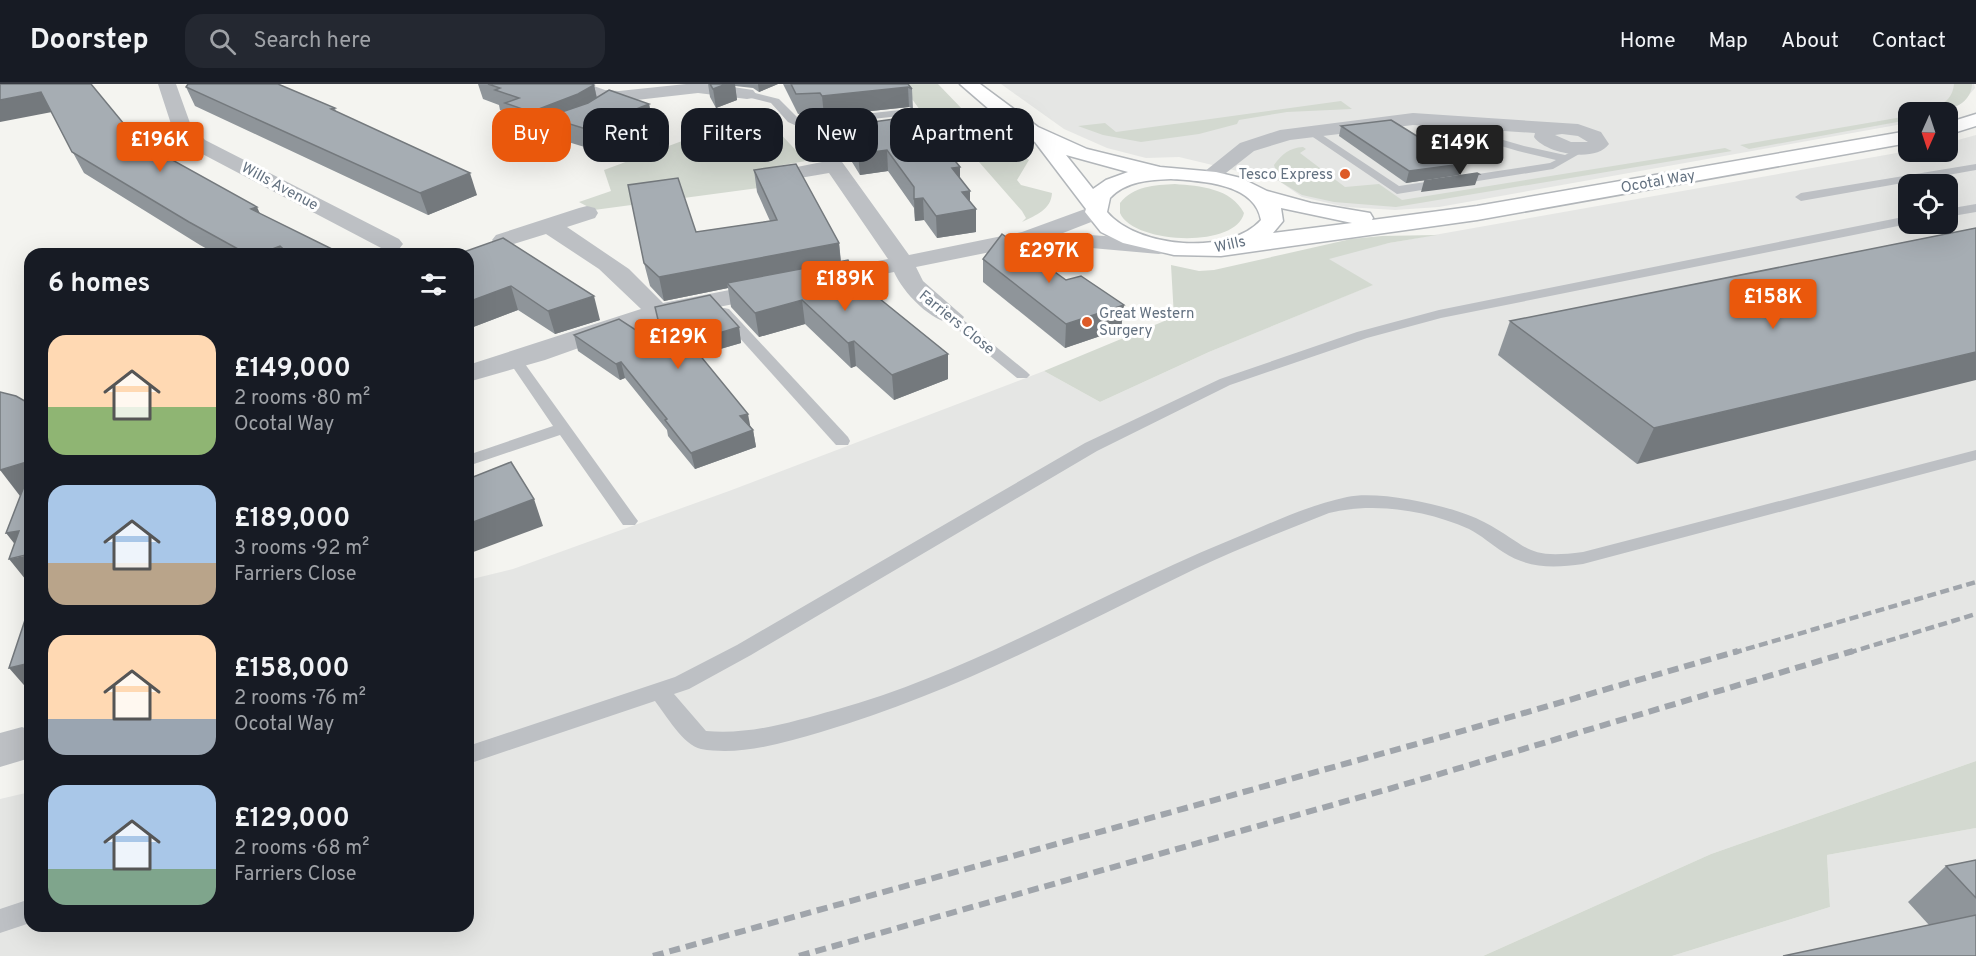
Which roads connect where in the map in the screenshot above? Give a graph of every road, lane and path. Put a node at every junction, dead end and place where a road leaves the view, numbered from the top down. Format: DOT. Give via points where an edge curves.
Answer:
graph roads {
  1 [pos="167,84"];
  2 [pos="573,84"];
  3 [pos="969,84"];
  4 [pos="701,86"];
  5 [pos="747,94"];
  6 [pos="890,114"];
  7 [pos="1976,120"];
  8 [pos="1355,126"];
  9 [pos="1958,126"];
  10 [pos="1309,131"];
  11 [pos="1042,138"];
  12 [pos="1898,139"];
  13 [pos="1564,144"];
  14 [pos="822,162"];
  15 [pos="832,162"];
  16 [pos="1976,167"];
  17 [pos="794,172"];
  18 [pos="1158,173"];
  19 [pos="1210,176"];
  20 [pos="1258,195"];
  21 [pos="1801,197"];
  22 [pos="1976,208"];
  23 [pos="1095,209"];
  24 [pos="1958,211"];
  25 [pos="587,213"];
  26 [pos="1408,222"];
  27 [pos="1898,222"];
  28 [pos="549,226"];
  29 [pos="1028,238"];
  30 [pos="504,240"];
  31 [pos="391,244"];
  32 [pos="1232,246"];
  33 [pos="1159,247"];
  34 [pos="902,262"];
  35 [pos="713,299"];
  36 [pos="657,312"];
  37 [pos="951,318"];
  38 [pos="515,360"];
  39 [pos="474,372"];
  40 [pos="1022,375"];
  41 [pos="563,428"];
  42 [pos="842,441"];
  43 [pos="1976,455"];
  44 [pos="474,459"];
  45 [pos="629,521"];
  46 [pos="659,690"];
  47 [pos="474,753"];
  48 [pos="24,913"];
  49 [pos="0,921"];
  1 -- 31 [label="street, Wills Avenue" via="184,131 198,144"];
  2 -- 4 [label="street" via="614,102"];
  3 -- 11 [label="main road"];
  4 -- 5 [label="street"];
  5 -- 6 [label="lane" via="775,101 799,124"];
  7 -- 9 [label="main road"];
  8 -- 10 [label="street"];
  8 -- 13 [label="street" via="1441,125"];
  8 -- 13 [label="street" via="1426,119"];
  10 -- 13 [label="lane" via="1397,190 1553,166"];
  10 -- 19 [label="street" via="1254,143"];
  11 -- 18 [label="main road"];
  11 -- 23 [label="main road"];
  12 -- 26 [label="main road, Ocotal Way" via="1500,210"];
  14 -- 17 [label="street"];
  15 -- 34 [label="street, Farriers Close"];
  16 -- 21 [label="lane"];
  18 -- 19 [label="main road"];
  18 -- 23 [label="main road" via="1117,182 1102,192"];
  19 -- 20 [label="main road"];
  20 -- 26 [label="main road, Ocotal Way" via="1326,213"];
  20 -- 32 [label="main road, Wills" via="1268,205 1272,221 1259,236"];
  22 -- 24 [label="lane"];
  23 -- 29 [label="street"];
  23 -- 33 [label="main road, Wills" via="1115,231"];
  25 -- 28 [label="street"];
  26 -- 32 [label="main road, Ocotal Way"];
  27 -- 46 [label="lane" via="1439,314 1362,335 1226,382 1091,447 744,650 682,683"];
  28 -- 30 [label="street"];
  28 -- 36 [label="street" via="621,274"];
  29 -- 33 [label="street"];
  29 -- 34 [label="street"];
  32 -- 33 [label="main road, Wills" via="1197,250"];
  34 -- 35 [label="street"];
  34 -- 37 [label="street, Farriers Close" via="912,285"];
  35 -- 36 [label="street"];
  35 -- 42 [label="lane"];
  36 -- 38 [label="street"];
  37 -- 40 [label="lane, Farriers Close"];
  38 -- 39 [label="street"];
  38 -- 41 [label="lane"];
  41 -- 44 [label="lane"];
  41 -- 45 [label="lane"];
  43 -- 46 [label="lane" via="1582,558 1554,562 1524,556 1478,526 1429,509 1380,501 1324,508 1192,563 949,679 873,708 771,737 729,742 700,740"];
  46 -- 47 [label="lane"];
  48 -- 49 [label="lane"];
}
